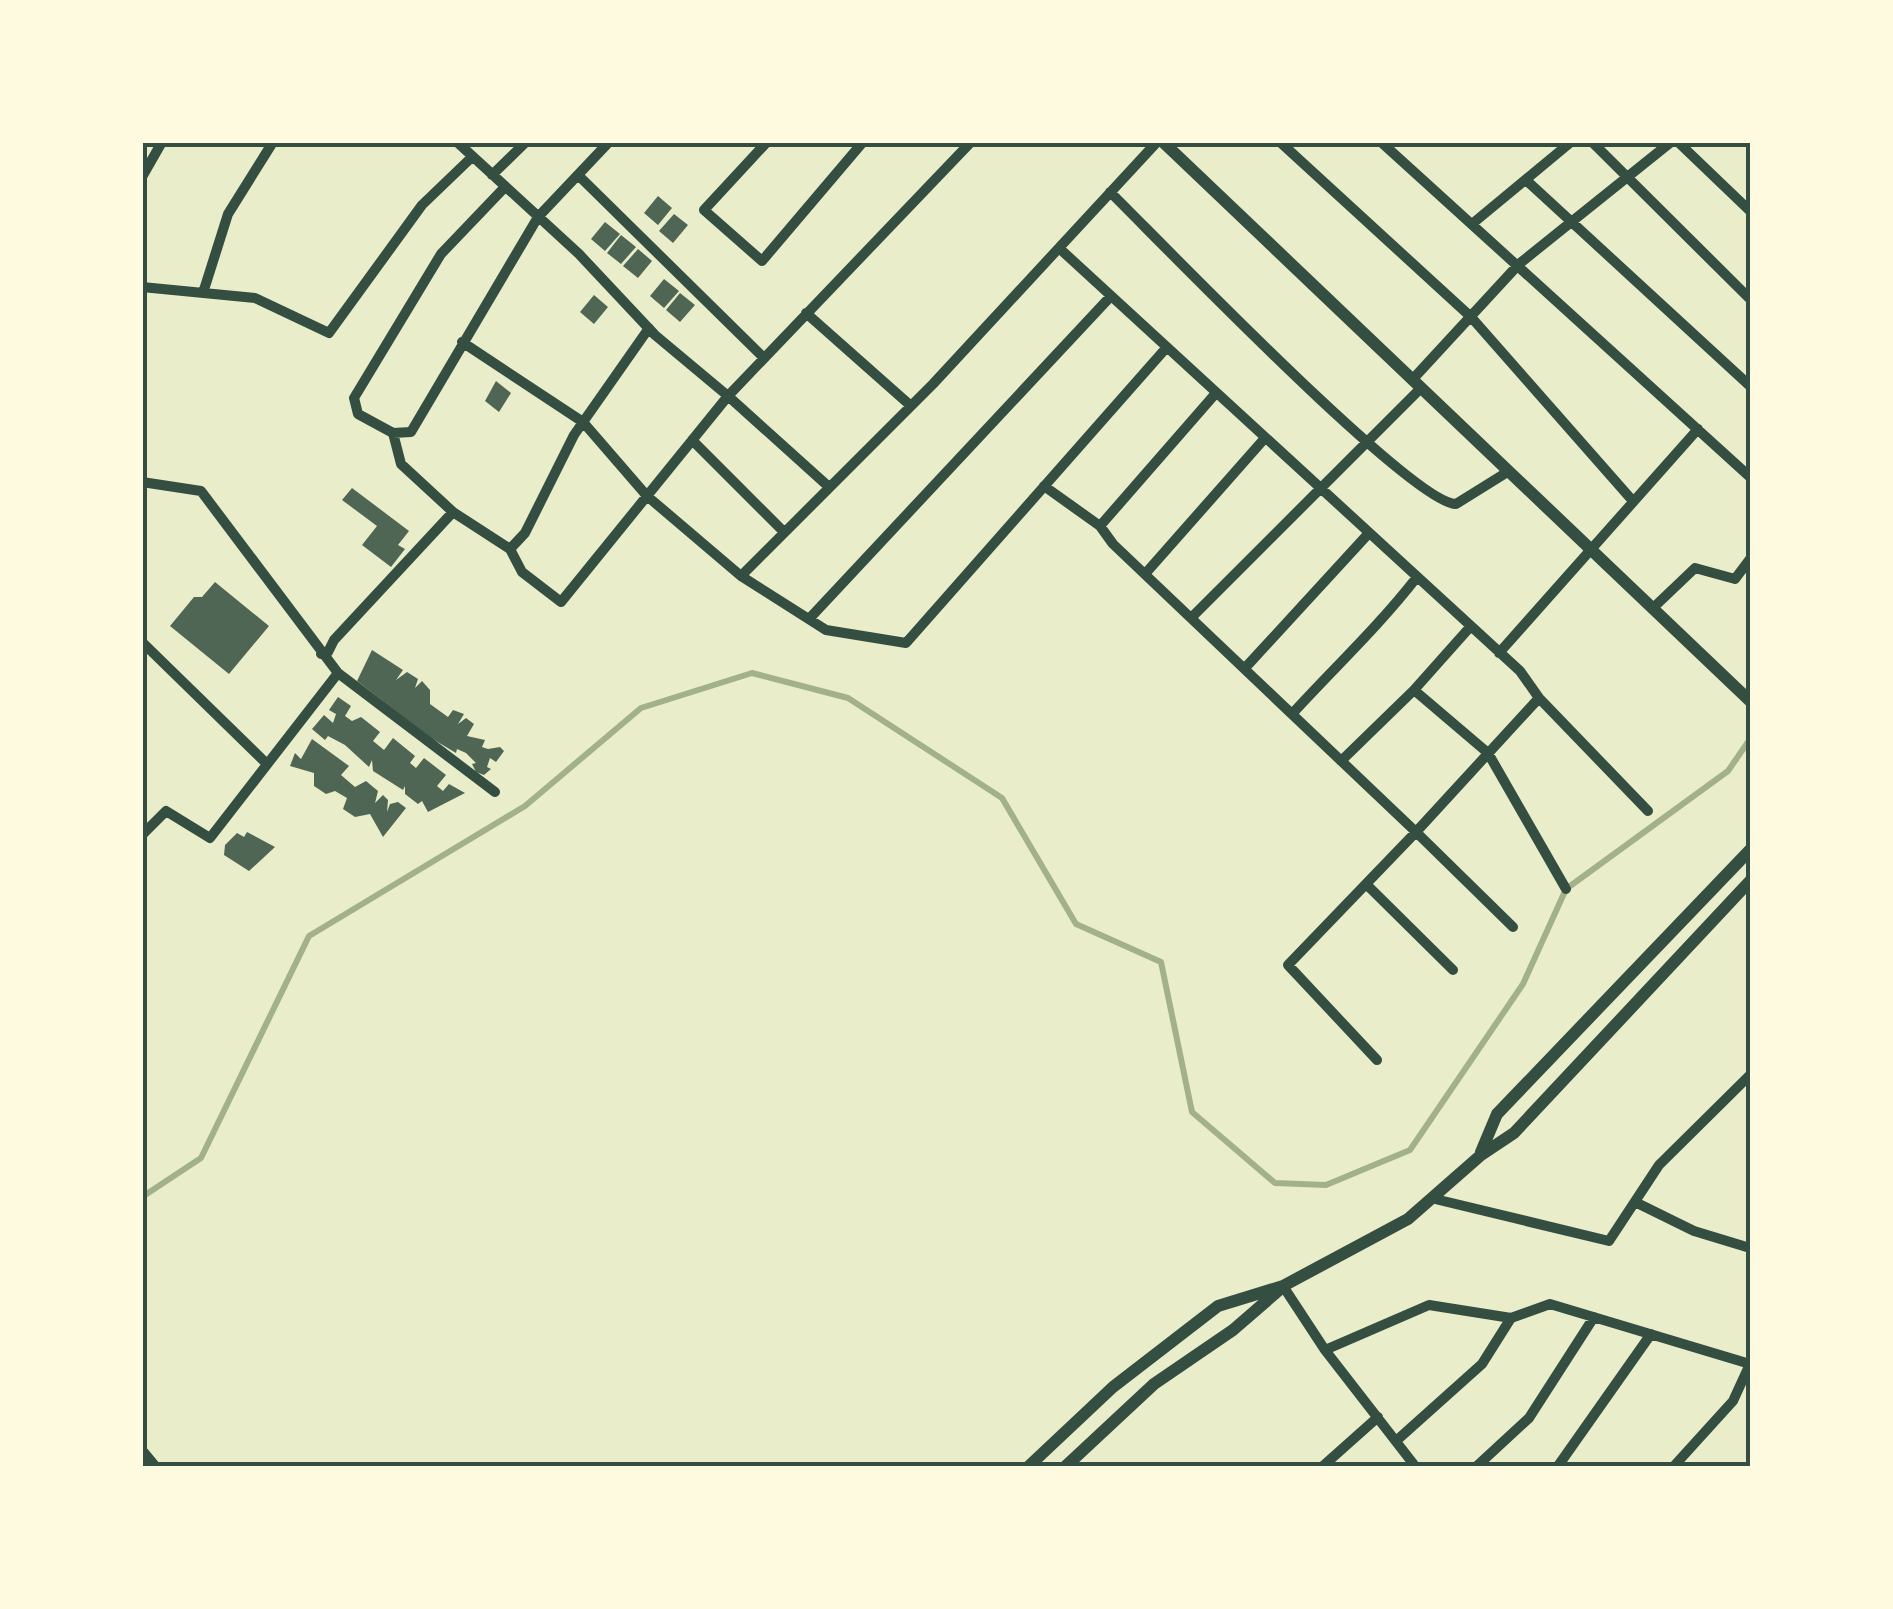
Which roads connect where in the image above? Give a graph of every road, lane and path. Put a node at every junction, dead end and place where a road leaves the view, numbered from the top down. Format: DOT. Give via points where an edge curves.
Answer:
graph roads {
  1 [pos="162,142"];
  2 [pos="273,142"];
  3 [pos="526,142"];
  4 [pos="609,142"];
  5 [pos="767,142"];
  6 [pos="863,142"];
  7 [pos="971,142"];
  8 [pos="1160,142"];
  9 [pos="1280,142"];
  10 [pos="1381,142"];
  11 [pos="1571,142"];
  12 [pos="1592,142"];
  13 [pos="1674,142"];
  14 [pos="458,143"];
  15 [pos="472,157"];
  16 [pos="492,175"];
  17 [pos="578,175"];
  18 [pos="142,177"];
  19 [pos="1626,179"];
  20 [pos="1526,180"];
  21 [pos="505,187"];
  22 [pos="1110,192"];
  23 [pos="1750,211"];
  24 [pos="538,217"];
  25 [pos="1570,223"];
  26 [pos="1472,224"];
  27 [pos="1059,248"];
  28 [pos="1520,264"];
  29 [pos="142,287"];
  30 [pos="203,293"];
  31 [pos="1112,296"];
  32 [pos="1750,298"];
  33 [pos="806,313"];
  34 [pos="1470,317"];
  35 [pos="650,328"];
  36 [pos="462,342"];
  37 [pos="1167,347"];
  38 [pos="764,358"];
  39 [pos="1417,384"];
  40 [pos="1750,386"];
  41 [pos="1216,393"];
  42 [pos="728,396"];
  43 [pos="911,406"];
  44 [pos="583,422"];
  45 [pos="1698,429"];
  46 [pos="392,432"];
  47 [pos="1265,438"];
  48 [pos="692,440"];
  49 [pos="1368,442"];
  50 [pos="1508,471"];
  51 [pos="1748,471"];
  52 [pos="142,482"];
  53 [pos="1044,486"];
  54 [pos="830,487"];
  55 [pos="1320,488"];
  56 [pos="647,496"];
  57 [pos="1632,500"];
  58 [pos="453,512"];
  59 [pos="1100,526"];
  60 [pos="784,532"];
  61 [pos="1370,533"];
  62 [pos="1589,548"];
  63 [pos="510,550"];
  64 [pos="1750,559"];
  65 [pos="1145,574"];
  66 [pos="741,576"];
  67 [pos="1417,577"];
  68 [pos="1653,608"];
  69 [pos="1191,618"];
  70 [pos="810,619"];
  71 [pos="1470,626"];
  72 [pos="142,642"];
  73 [pos="1499,653"];
  74 [pos="321,654"];
  75 [pos="1244,668"];
  76 [pos="338,673"];
  77 [pos="1414,690"];
  78 [pos="1538,698"];
  79 [pos="1750,700"];
  80 [pos="1292,714"];
  81 [pos="1488,753"];
  82 [pos="1341,761"];
  83 [pos="267,764"];
  84 [pos="495,792"];
  85 [pos="1648,811"];
  86 [pos="1416,832"];
  87 [pos="142,835"];
  88 [pos="1750,850"];
  89 [pos="1750,881"];
  90 [pos="1366,884"];
  91 [pos="1566,889"];
  92 [pos="1513,927"];
  93 [pos="1453,970"];
  94 [pos="1378,1060"];
  95 [pos="1750,1075"];
  96 [pos="1480,1155"];
  97 [pos="1435,1199"];
  98 [pos="1634,1202"];
  99 [pos="1750,1248"];
  100 [pos="1284,1286"];
  101 [pos="1594,1317"];
  102 [pos="1511,1318"];
  103 [pos="1651,1334"];
  104 [pos="1325,1350"];
  105 [pos="1750,1364"];
  106 [pos="1378,1417"];
  107 [pos="1396,1441"];
  108 [pos="142,1454"];
  109 [pos="152,1466"];
  110 [pos="1030,1466"];
  111 [pos="1066,1466"];
  112 [pos="1324,1466"];
  113 [pos="1416,1466"];
  114 [pos="1478,1466"];
  115 [pos="1558,1466"];
  116 [pos="1674,1466"];
  1 -- 18 [label="street"];
  2 -- 30 [label="street" via="228,214"];
  3 -- 16 [label="street"];
  4 -- 17 [label="street"];
  5 -- 6 [label="street" via="704,210 762,261"];
  7 -- 33 [label="street"];
  8 -- 22 [label="street"];
  8 -- 39 [label="street"];
  9 -- 34 [label="street"];
  10 -- 26 [label="street"];
  11 -- 20 [label="street"];
  12 -- 19 [label="street"];
  13 -- 19 [label="street"];
  13 -- 23 [label="street"];
  14 -- 15 [label="street"];
  15 -- 16 [label="street"];
  15 -- 30 [label="street" via="422,206 329,333 255,298"];
  16 -- 21 [label="street"];
  17 -- 24 [label="street"];
  17 -- 38 [label="street"];
  19 -- 25 [label="street"];
  19 -- 32 [label="street"];
  20 -- 25 [label="street"];
  20 -- 26 [label="street"];
  21 -- 24 [label="street"];
  21 -- 46 [label="street" via="440,254 354,398 358,414"];
  22 -- 27 [label="street"];
  22 -- 49 [label="street"];
  24 -- 35 [label="street"];
  24 -- 36 [label="street"];
  25 -- 28 [label="street"];
  25 -- 40 [label="street"];
  26 -- 28 [label="street"];
  27 -- 31 [label="street"];
  27 -- 43 [label="street"];
  28 -- 34 [label="street"];
  28 -- 45 [label="street"];
  29 -- 30 [label="street"];
  31 -- 37 [label="street"];
  31 -- 70 [label="street"];
  33 -- 38 [label="street"];
  33 -- 43 [label="street"];
  34 -- 39 [label="street"];
  34 -- 57 [label="street"];
  35 -- 42 [label="street"];
  35 -- 44 [label="street"];
  36 -- 44 [label="street"];
  36 -- 46 [label="street" via="412,432"];
  37 -- 41 [label="street"];
  37 -- 53 [label="street"];
  38 -- 42 [label="street"];
  39 -- 49 [label="street"];
  39 -- 50 [label="street"];
  41 -- 47 [label="street"];
  41 -- 59 [label="street"];
  42 -- 48 [label="street"];
  42 -- 54 [label="street"];
  43 -- 54 [label="street"];
  44 -- 56 [label="street"];
  44 -- 63 [label="street"];
  45 -- 51 [label="street"];
  45 -- 57 [label="street"];
  46 -- 58 [label="street" via="401,464"];
  47 -- 55 [label="street"];
  47 -- 65 [label="street"];
  48 -- 56 [label="street"];
  48 -- 60 [label="street"];
  49 -- 50 [label="street" via="1447,504"];
  49 -- 55 [label="street"];
  50 -- 62 [label="street"];
  52 -- 74 [label="street" via="201,491"];
  53 -- 59 [label="street"];
  53 -- 70 [label="street" via="906,643 826,630"];
  54 -- 60 [label="street"];
  55 -- 61 [label="street"];
  55 -- 69 [label="street"];
  56 -- 63 [label="street" via="561,602 522,572"];
  56 -- 66 [label="street"];
  57 -- 62 [label="street"];
  58 -- 63 [label="street"];
  58 -- 74 [label="street"];
  59 -- 65 [label="street"];
  60 -- 66 [label="street"];
  61 -- 67 [label="street"];
  61 -- 75 [label="street"];
  62 -- 68 [label="street"];
  62 -- 73 [label="street"];
  64 -- 68 [label="street" via="1735,579 1695,568"];
  65 -- 69 [label="street"];
  66 -- 70 [label="street"];
  67 -- 71 [label="street"];
  67 -- 80 [label="street"];
  68 -- 79 [label="street"];
  69 -- 75 [label="street"];
  71 -- 73 [label="street"];
  71 -- 77 [label="street"];
  72 -- 83 [label="street"];
  73 -- 78 [label="street"];
  74 -- 76 [label="street"];
  75 -- 80 [label="street"];
  76 -- 83 [label="street"];
  76 -- 84 [label="street"];
  77 -- 81 [label="street"];
  77 -- 82 [label="street"];
  78 -- 81 [label="street"];
  78 -- 85 [label="street"];
  80 -- 82 [label="street"];
  81 -- 86 [label="street"];
  81 -- 91 [label="street"];
  82 -- 86 [label="street"];
  83 -- 87 [label="street" via="210,838 166,811"];
  86 -- 90 [label="street"];
  86 -- 92 [label="street"];
  88 -- 96 [label="street" via="1497,1114"];
  89 -- 96 [label="street" via="1514,1133"];
  90 -- 93 [label="street"];
  90 -- 94 [label="street" via="1288,965"];
  95 -- 98 [label="street" via="1659,1165"];
  96 -- 97 [label="street"];
  97 -- 98 [label="street" via="1609,1241"];
  97 -- 100 [label="street"];
  98 -- 99 [label="street"];
  100 -- 104 [label="street"];
  100 -- 110 [label="street" via="1218,1306 1185,1329"];
  100 -- 111 [label="street" via="1154,1384"];
  101 -- 102 [label="street" via="1550,1304"];
  101 -- 103 [label="street"];
  101 -- 114 [label="street" via="1530,1418"];
  102 -- 104 [label="street" via="1429,1305"];
  102 -- 107 [label="street" via="1482,1364"];
  103 -- 105 [label="street"];
  103 -- 115 [label="street"];
  104 -- 106 [label="street"];
  105 -- 116 [label="street" via="1733,1401"];
  106 -- 107 [label="street"];
  106 -- 112 [label="street"];
  107 -- 113 [label="street"];
  108 -- 109 [label="highway"];
}
